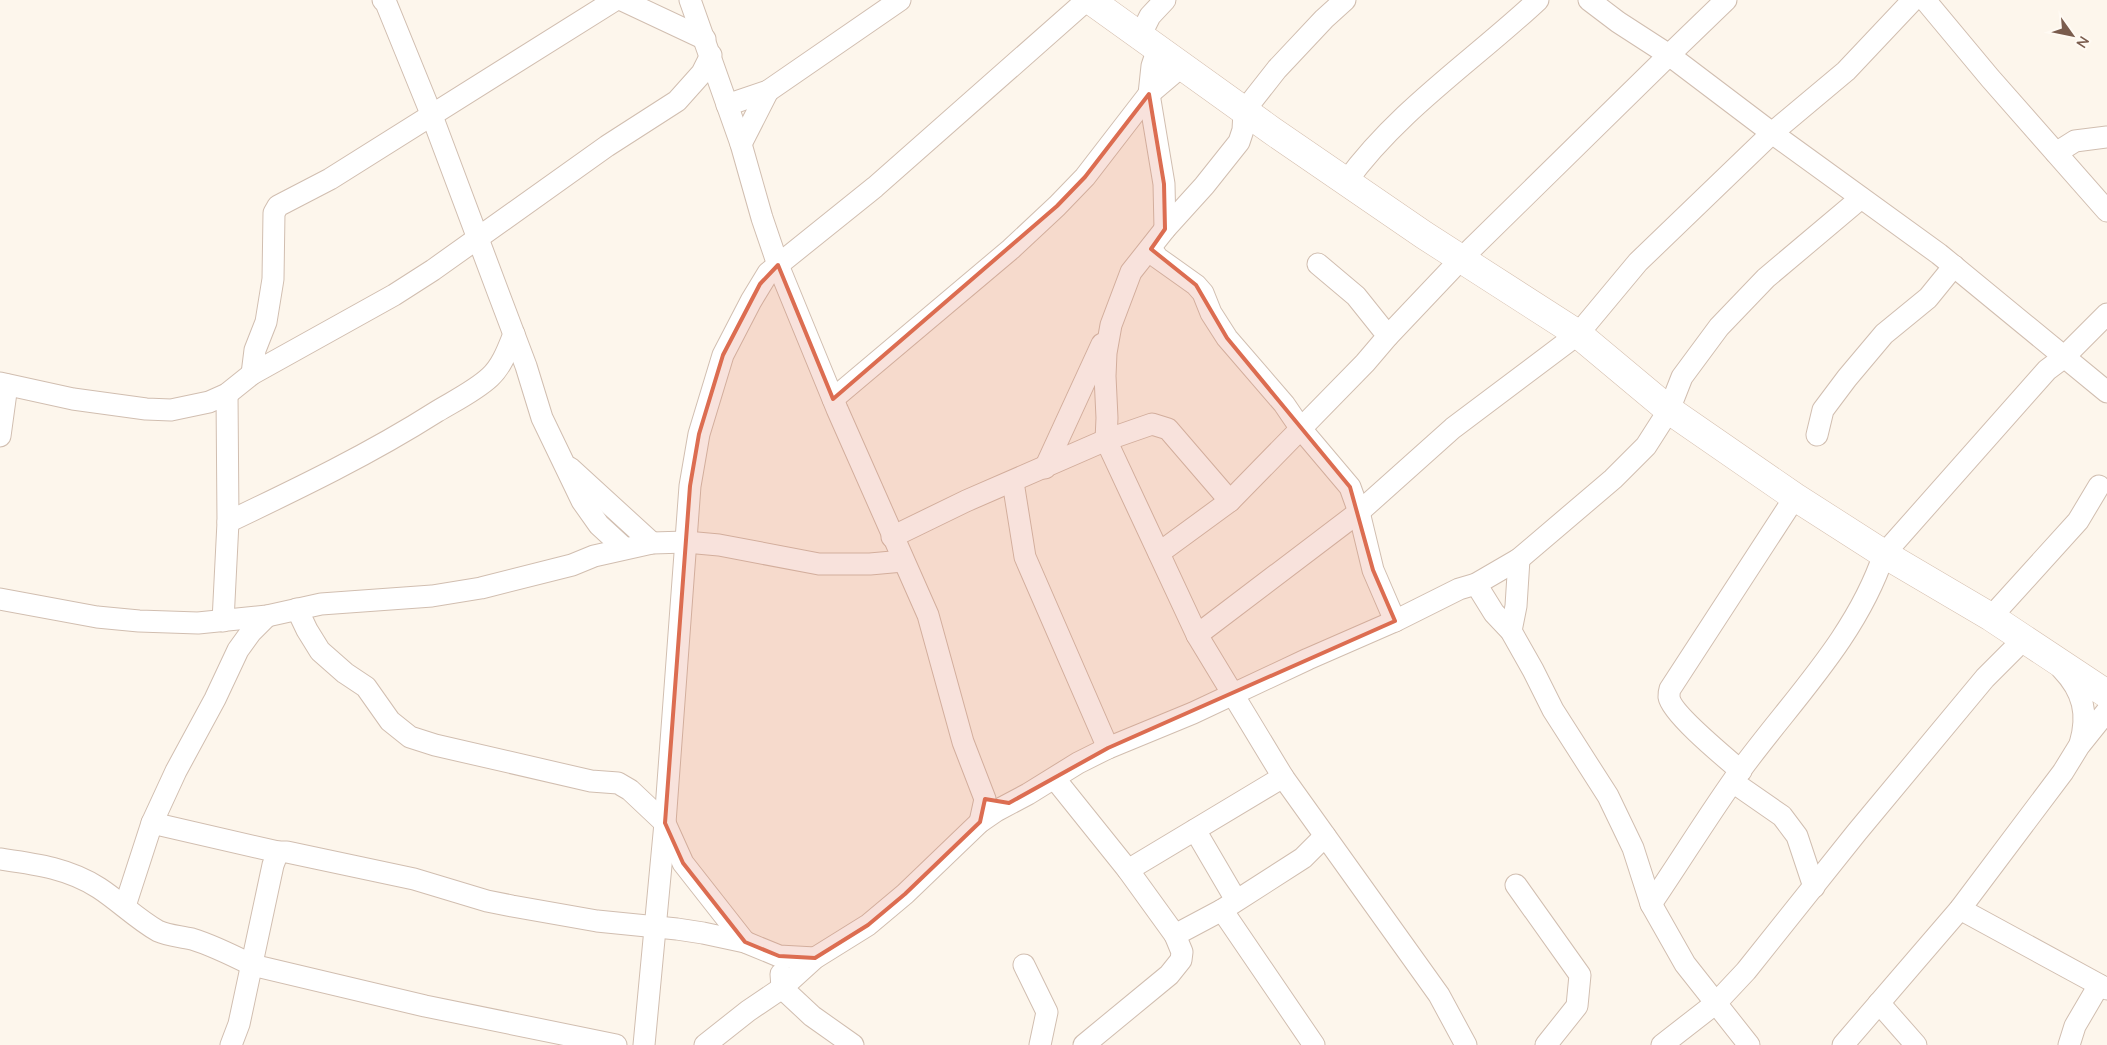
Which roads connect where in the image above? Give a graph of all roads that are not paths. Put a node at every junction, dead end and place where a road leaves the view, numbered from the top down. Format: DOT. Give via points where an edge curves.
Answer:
graph roads {
  1 [pos="615,0"];
  2 [pos="622,0"];
  3 [pos="690,0"];
  4 [pos="900,0"];
  5 [pos="1088,0"];
  6 [pos="1165,0"];
  7 [pos="1345,0"];
  8 [pos="1538,0"];
  9 [pos="1589,0"];
  10 [pos="1726,0"];
  11 [pos="1913,0"];
  12 [pos="1926,0"];
  13 [pos="386,1"];
  14 [pos="1149,42"];
  15 [pos="708,47"];
  16 [pos="1669,55"];
  17 [pos="1182,66"];
  18 [pos="721,84"];
  19 [pos="768,91"];
  20 [pos="1150,94"];
  21 [pos="677,101"];
  22 [pos="727,105"];
  23 [pos="1244,111"];
  24 [pos="432,116"];
  25 [pos="1772,134"];
  26 [pos="2107,137"];
  27 [pos="741,144"];
  28 [pos="2056,153"];
  29 [pos="1346,182"];
  30 [pos="1861,198"];
  31 [pos="2107,211"];
  32 [pos="1165,229"];
  33 [pos="477,238"];
  34 [pos="1150,249"];
  35 [pos="1461,260"];
  36 [pos="1318,264"];
  37 [pos="778,265"];
  38 [pos="1954,266"];
  39 [pos="2107,314"];
  40 [pos="1111,325"];
  41 [pos="514,334"];
  42 [pos="1578,334"];
  43 [pos="1388,336"];
  44 [pos="2063,358"];
  45 [pos="252,374"];
  46 [pos="4,384"];
  47 [pos="2107,392"];
  48 [pos="227,394"];
  49 [pos="833,399"];
  50 [pos="1668,410"];
  51 [pos="1301,429"];
  52 [pos="1817,435"];
  53 [pos="0,436"];
  54 [pos="1106,440"];
  55 [pos="561,459"];
  56 [pos="1045,468"];
  57 [pos="1013,482"];
  58 [pos="2099,486"];
  59 [pos="1795,497"];
  60 [pos="1230,501"];
  61 [pos="1360,512"];
  62 [pos="228,522"];
  63 [pos="599,525"];
  64 [pos="892,538"];
  65 [pos="652,542"];
  66 [pos="686,542"];
  67 [pos="624,548"];
  68 [pos="1158,553"];
  69 [pos="1884,554"];
  70 [pos="594,556"];
  71 [pos="1520,559"];
  72 [pos="903,561"];
  73 [pos="1476,584"];
  74 [pos="0,599"];
  75 [pos="297,610"];
  76 [pos="267,616"];
  77 [pos="1992,617"];
  78 [pos="222,621"];
  79 [pos="1395,621"];
  80 [pos="1511,631"];
  81 [pos="1197,635"];
  82 [pos="2024,639"];
  83 [pos="2054,660"];
  84 [pos="1234,693"];
  85 [pos="2107,694"];
  86 [pos="2107,711"];
  87 [pos="2079,746"];
  88 [pos="1108,748"];
  89 [pos="1737,776"];
  90 [pos="1283,777"];
  91 [pos="1055,779"];
  92 [pos="985,799"];
  93 [pos="1009,803"];
  94 [pos="980,822"];
  95 [pos="152,823"];
  96 [pos="665,823"];
  97 [pos="1195,830"];
  98 [pos="1330,843"];
  99 [pos="278,852"];
  100 [pos="0,859"];
  101 [pos="1128,870"];
  102 [pos="1516,885"];
  103 [pos="1814,887"];
  104 [pos="1651,904"];
  105 [pos="1229,905"];
  106 [pos="125,906"];
  107 [pos="1960,909"];
  108 [pos="655,926"];
  109 [pos="1175,935"];
  110 [pos="745,942"];
  111 [pos="780,956"];
  112 [pos="815,958"];
  113 [pos="1024,964"];
  114 [pos="252,965"];
  115 [pos="2103,987"];
  116 [pos="782,988"];
  117 [pos="1716,1003"];
  118 [pos="1879,1003"];
  119 [pos="231,1045"];
  120 [pos="616,1045"];
  121 [pos="644,1045"];
  122 [pos="706,1045"];
  123 [pos="853,1045"];
  124 [pos="1040,1045"];
  125 [pos="1084,1045"];
  126 [pos="1314,1045"];
  127 [pos="1466,1045"];
  128 [pos="1546,1045"];
  129 [pos="1662,1045"];
  130 [pos="1750,1045"];
  131 [pos="1843,1045"];
  132 [pos="1916,1045"];
  133 [pos="2069,1045"];
  1 -- 24 [label="street"];
  2 -- 15 [label="street"];
  3 -- 15 [label="street"];
  4 -- 19 [label="street"];
  5 -- 14 [label="street"];
  5 -- 37 [label="street" via="882,181"];
  6 -- 14 [label="street" via="1150,16"];
  7 -- 23 [label="street" via="1277,69"];
  8 -- 29 [label="street" via="1409,112 1364,156"];
  9 -- 16 [label="street"];
  10 -- 16 [label="street"];
  11 -- 25 [label="street" via="1846,71"];
  12 -- 28 [label="street"];
  13 -- 24 [label="street"];
  14 -- 17 [label="street"];
  14 -- 20 [label="street" via="1152,66"];
  15 -- 18 [label="street"];
  15 -- 21 [label="street" via="702,73"];
  16 -- 25 [label="street"];
  16 -- 35 [label="street"];
  17 -- 20 [label="street"];
  17 -- 23 [label="street"];
  18 -- 21 [label="street"];
  18 -- 22 [label="street"];
  19 -- 22 [label="street"];
  19 -- 27 [label="street"];
  20 -- 32 [label="street" via="1164,184"];
  20 -- 49 [label="street" via="1085,177 1057,206 1011,249"];
  21 -- 33 [label="street"];
  22 -- 27 [label="street"];
  23 -- 29 [label="street"];
  23 -- 32 [label="street" via="1244,130 1239,142"];
  24 -- 33 [label="street"];
  24 -- 45 [label="street" via="330,179 278,206 274,213 273,279"];
  25 -- 30 [label="street"];
  25 -- 42 [label="street" via="1638,262"];
  26 -- 28 [label="street" via="2075,142"];
  27 -- 37 [label="street"];
  28 -- 31 [label="street"];
  29 -- 35 [label="street"];
  30 -- 38 [label="street"];
  30 -- 50 [label="street" via="1766,278 1719,327 1682,377"];
  32 -- 34 [label="street"];
  33 -- 41 [label="street"];
  33 -- 45 [label="street" via="394,294"];
  34 -- 40 [label="street" via="1131,272"];
  34 -- 51 [label="street" via="1196,285 1227,338 1284,404"];
  35 -- 42 [label="street"];
  35 -- 43 [label="street"];
  36 -- 43 [label="street" via="1356,296"];
  37 -- 49 [label="street"];
  37 -- 66 [label="street" via="760,284 723,355 699,434 690,486"];
  38 -- 44 [label="street"];
  38 -- 52 [label="street" via="1928,298 1884,334 1847,378 1823,410"];
  39 -- 44 [label="street"];
  40 -- 54 [label="street" via="1104,376"];
  40 -- 56 [label="street"];
  41 -- 55 [label="street" via="542,418"];
  41 -- 62 [label="street" via="502,362 491,376 463,396 339,469"];
  42 -- 50 [label="street"];
  42 -- 61 [label="street" via="1453,428"];
  43 -- 51 [label="street"];
  44 -- 47 [label="street"];
  44 -- 69 [label="street" via="2047,370"];
  45 -- 48 [label="street"];
  46 -- 48 [label="street" via="73,399 146,409 171,410 209,402"];
  46 -- 53 [label="street"];
  48 -- 62 [label="street"];
  49 -- 64 [label="street"];
  50 -- 59 [label="street"];
  50 -- 71 [label="street" via="1646,446 1613,479"];
  51 -- 60 [label="street"];
  51 -- 61 [label="street" via="1350,487"];
  54 -- 56 [label="street"];
  54 -- 60 [label="street" via="1152,424 1168,429"];
  54 -- 68 [label="street"];
  55 -- 63 [label="street" via="582,501"];
  55 -- 65 [label="street"];
  56 -- 57 [label="street"];
  57 -- 64 [label="street"];
  57 -- 88 [label="street" via="1025,557"];
  58 -- 77 [label="street" via="2078,521"];
  59 -- 69 [label="street"];
  59 -- 89 [label="street" via="1670,689 1669,698 1676,710"];
  60 -- 68 [label="street"];
  61 -- 79 [label="street" via="1374,570"];
  61 -- 81 [label="street"];
  62 -- 78 [label="street"];
  63 -- 67 [label="street"];
  63 -- 70 [label="street"];
  64 -- 72 [label="street"];
  65 -- 66 [label="street"];
  65 -- 67 [label="street"];
  66 -- 72 [label="street" via="819,564"];
  66 -- 96 [label="street"];
  67 -- 70 [label="street"];
  68 -- 81 [label="street"];
  69 -- 77 [label="street"];
  69 -- 89 [label="street" via="1862,605 1827,661"];
  70 -- 75 [label="street" via="572,565 481,588 432,596 321,604"];
  71 -- 73 [label="street"];
  71 -- 80 [label="street"];
  72 -- 92 [label="street" via="928,615 963,742"];
  73 -- 79 [label="street" via="1459,589"];
  73 -- 80 [label="street" via="1494,613"];
  74 -- 78 [label="street" via="139,622"];
  75 -- 76 [label="street"];
  75 -- 96 [label="street" via="320,651 366,687 390,721 410,737 591,781 618,783"];
  76 -- 78 [label="street"];
  76 -- 95 [label="street" via="238,650"];
  77 -- 82 [label="street"];
  79 -- 84 [label="street"];
  80 -- 104 [label="street" via="1553,710 1623,826"];
  81 -- 84 [label="street"];
  82 -- 83 [label="street"];
  82 -- 103 [label="street" via="1985,678"];
  83 -- 85 [label="street"];
  83 -- 87 [label="street" via="2073,680 2081,695 2084,720"];
  84 -- 88 [label="street"];
  84 -- 90 [label="street"];
  86 -- 87 [label="street"];
  87 -- 107 [label="street"];
  88 -- 91 [label="street"];
  89 -- 103 [label="street" via="1782,816 1797,836"];
  89 -- 104 [label="street"];
  90 -- 97 [label="street"];
  90 -- 98 [label="street"];
  91 -- 93 [label="street"];
  91 -- 101 [label="street"];
  92 -- 93 [label="street"];
  92 -- 94 [label="street"];
  93 -- 94 [label="street"];
  94 -- 112 [label="street" via="868,925"];
  95 -- 99 [label="street"];
  95 -- 106 [label="street"];
  96 -- 108 [label="street"];
  96 -- 110 [label="street" via="683,863"];
  97 -- 101 [label="street"];
  97 -- 105 [label="street"];
  98 -- 105 [label="street"];
  98 -- 127 [label="street" via="1439,995"];
  99 -- 108 [label="street" via="359,866 512,906 597,921"];
  99 -- 114 [label="street"];
  100 -- 106 [label="street" via="69,872"];
  101 -- 109 [label="street"];
  102 -- 128 [label="street" via="1580,975 1577,1006"];
  103 -- 117 [label="street" via="1746,972"];
  104 -- 117 [label="street" via="1685,964"];
  105 -- 109 [label="street"];
  105 -- 126 [label="street"];
  106 -- 114 [label="street" via="157,930 192,939"];
  107 -- 115 [label="street"];
  107 -- 118 [label="street"];
  108 -- 110 [label="street"];
  108 -- 121 [label="street"];
  109 -- 125 [label="street" via="1182,952 1181,960 1169,975"];
  110 -- 111 [label="street"];
  111 -- 112 [label="street"];
  111 -- 116 [label="street"];
  112 -- 116 [label="street"];
  113 -- 124 [label="street" via="1047,1012"];
  114 -- 119 [label="street"];
  114 -- 120 [label="street" via="416,1004"];
  115 -- 133 [label="street" via="2075,1026"];
  116 -- 122 [label="street"];
  116 -- 123 [label="street" via="812,1016"];
  117 -- 129 [label="street"];
  117 -- 130 [label="street"];
  118 -- 131 [label="street"];
  118 -- 132 [label="street"];
}
